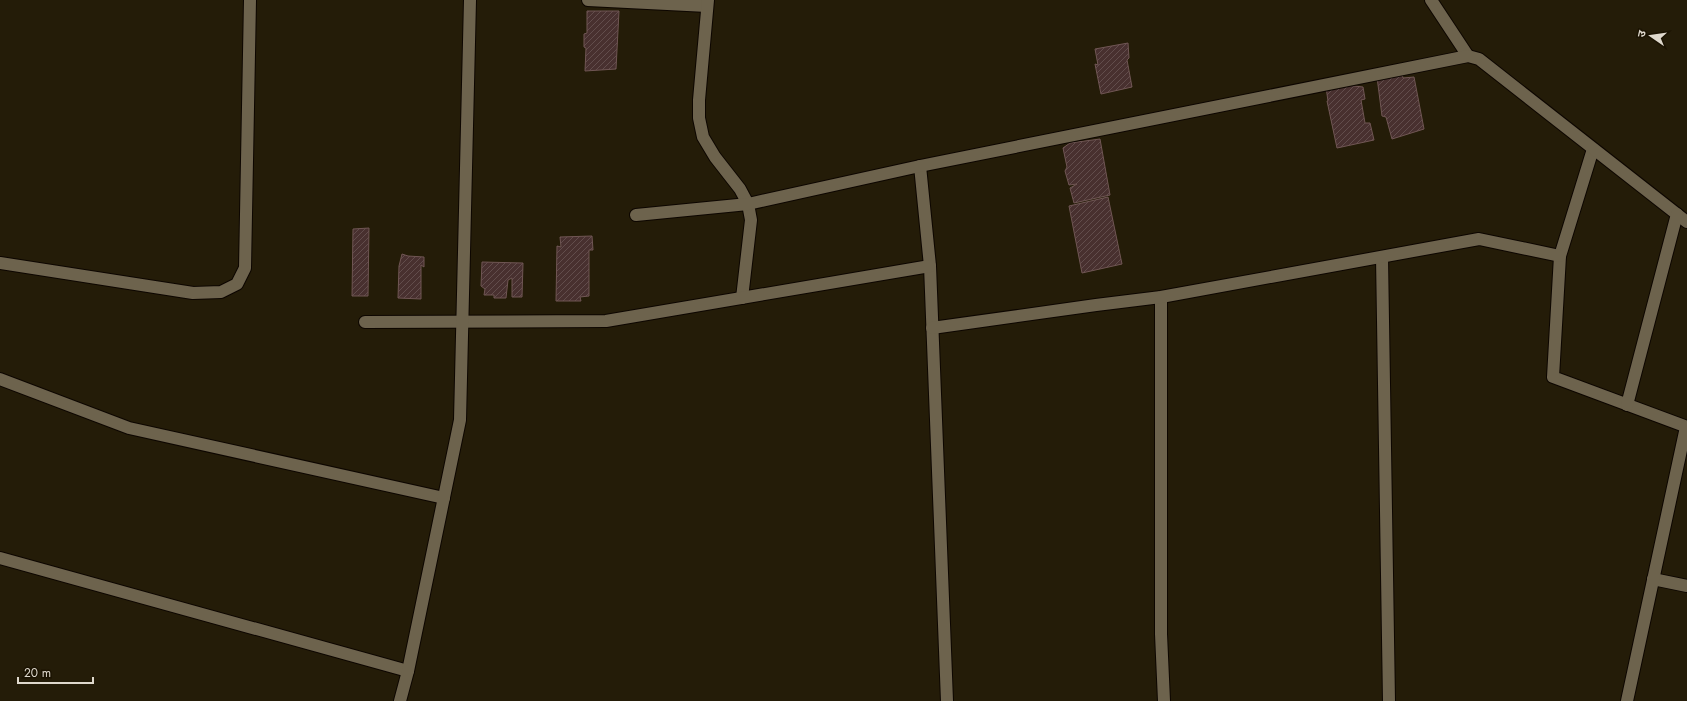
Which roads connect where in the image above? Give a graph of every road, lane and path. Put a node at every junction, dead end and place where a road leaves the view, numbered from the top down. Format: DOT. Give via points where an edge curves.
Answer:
graph roads {
  1 [pos="250,0"];
  2 [pos="470,0"];
  3 [pos="588,0"];
  4 [pos="1431,0"];
  5 [pos="707,3"];
  6 [pos="1468,56"];
  7 [pos="1593,149"];
  8 [pos="920,166"];
  9 [pos="748,204"];
  10 [pos="1677,214"];
  11 [pos="636,215"];
  12 [pos="1687,222"];
  13 [pos="1560,256"];
  14 [pos="1382,257"];
  15 [pos="0,264"];
  16 [pos="930,266"];
  17 [pos="1161,297"];
  18 [pos="742,298"];
  19 [pos="365,322"];
  20 [pos="462,322"];
  21 [pos="932,328"];
  22 [pos="0,379"];
  23 [pos="1627,405"];
  24 [pos="1687,427"];
  25 [pos="444,498"];
  26 [pos="0,558"];
  27 [pos="1653,579"];
  28 [pos="1687,586"];
  29 [pos="408,671"];
  30 [pos="400,701"];
  31 [pos="947,701"];
  32 [pos="1164,701"];
  33 [pos="1389,701"];
  34 [pos="1627,701"];
  1 -- 15 [label="street" via="245,268 237,284 221,292 193,293"];
  2 -- 20 [label="street"];
  3 -- 5 [label="street"];
  4 -- 6 [label="street"];
  5 -- 9 [label="street" via="699,118 703,137"];
  6 -- 7 [label="street" via="1479,59"];
  6 -- 8 [label="street"];
  7 -- 10 [label="street"];
  7 -- 13 [label="street"];
  8 -- 9 [label="street"];
  8 -- 16 [label="street"];
  9 -- 11 [label="street"];
  9 -- 18 [label="street" via="751,220"];
  10 -- 12 [label="street"];
  10 -- 23 [label="street"];
  13 -- 14 [label="street" via="1479,239"];
  13 -- 23 [label="street" via="1553,377"];
  14 -- 17 [label="street"];
  14 -- 33 [label="street"];
  16 -- 18 [label="street"];
  16 -- 21 [label="street"];
  17 -- 21 [label="street"];
  17 -- 32 [label="street" via="1161,634"];
  18 -- 20 [label="street" via="606,321"];
  19 -- 20 [label="street"];
  20 -- 25 [label="street" via="460,420"];
  21 -- 31 [label="street"];
  22 -- 25 [label="street" via="129,428"];
  23 -- 24 [label="street"];
  24 -- 27 [label="street"];
  25 -- 29 [label="street"];
  26 -- 29 [label="street"];
  27 -- 28 [label="street"];
  27 -- 34 [label="street"];
  29 -- 30 [label="street"];
}
